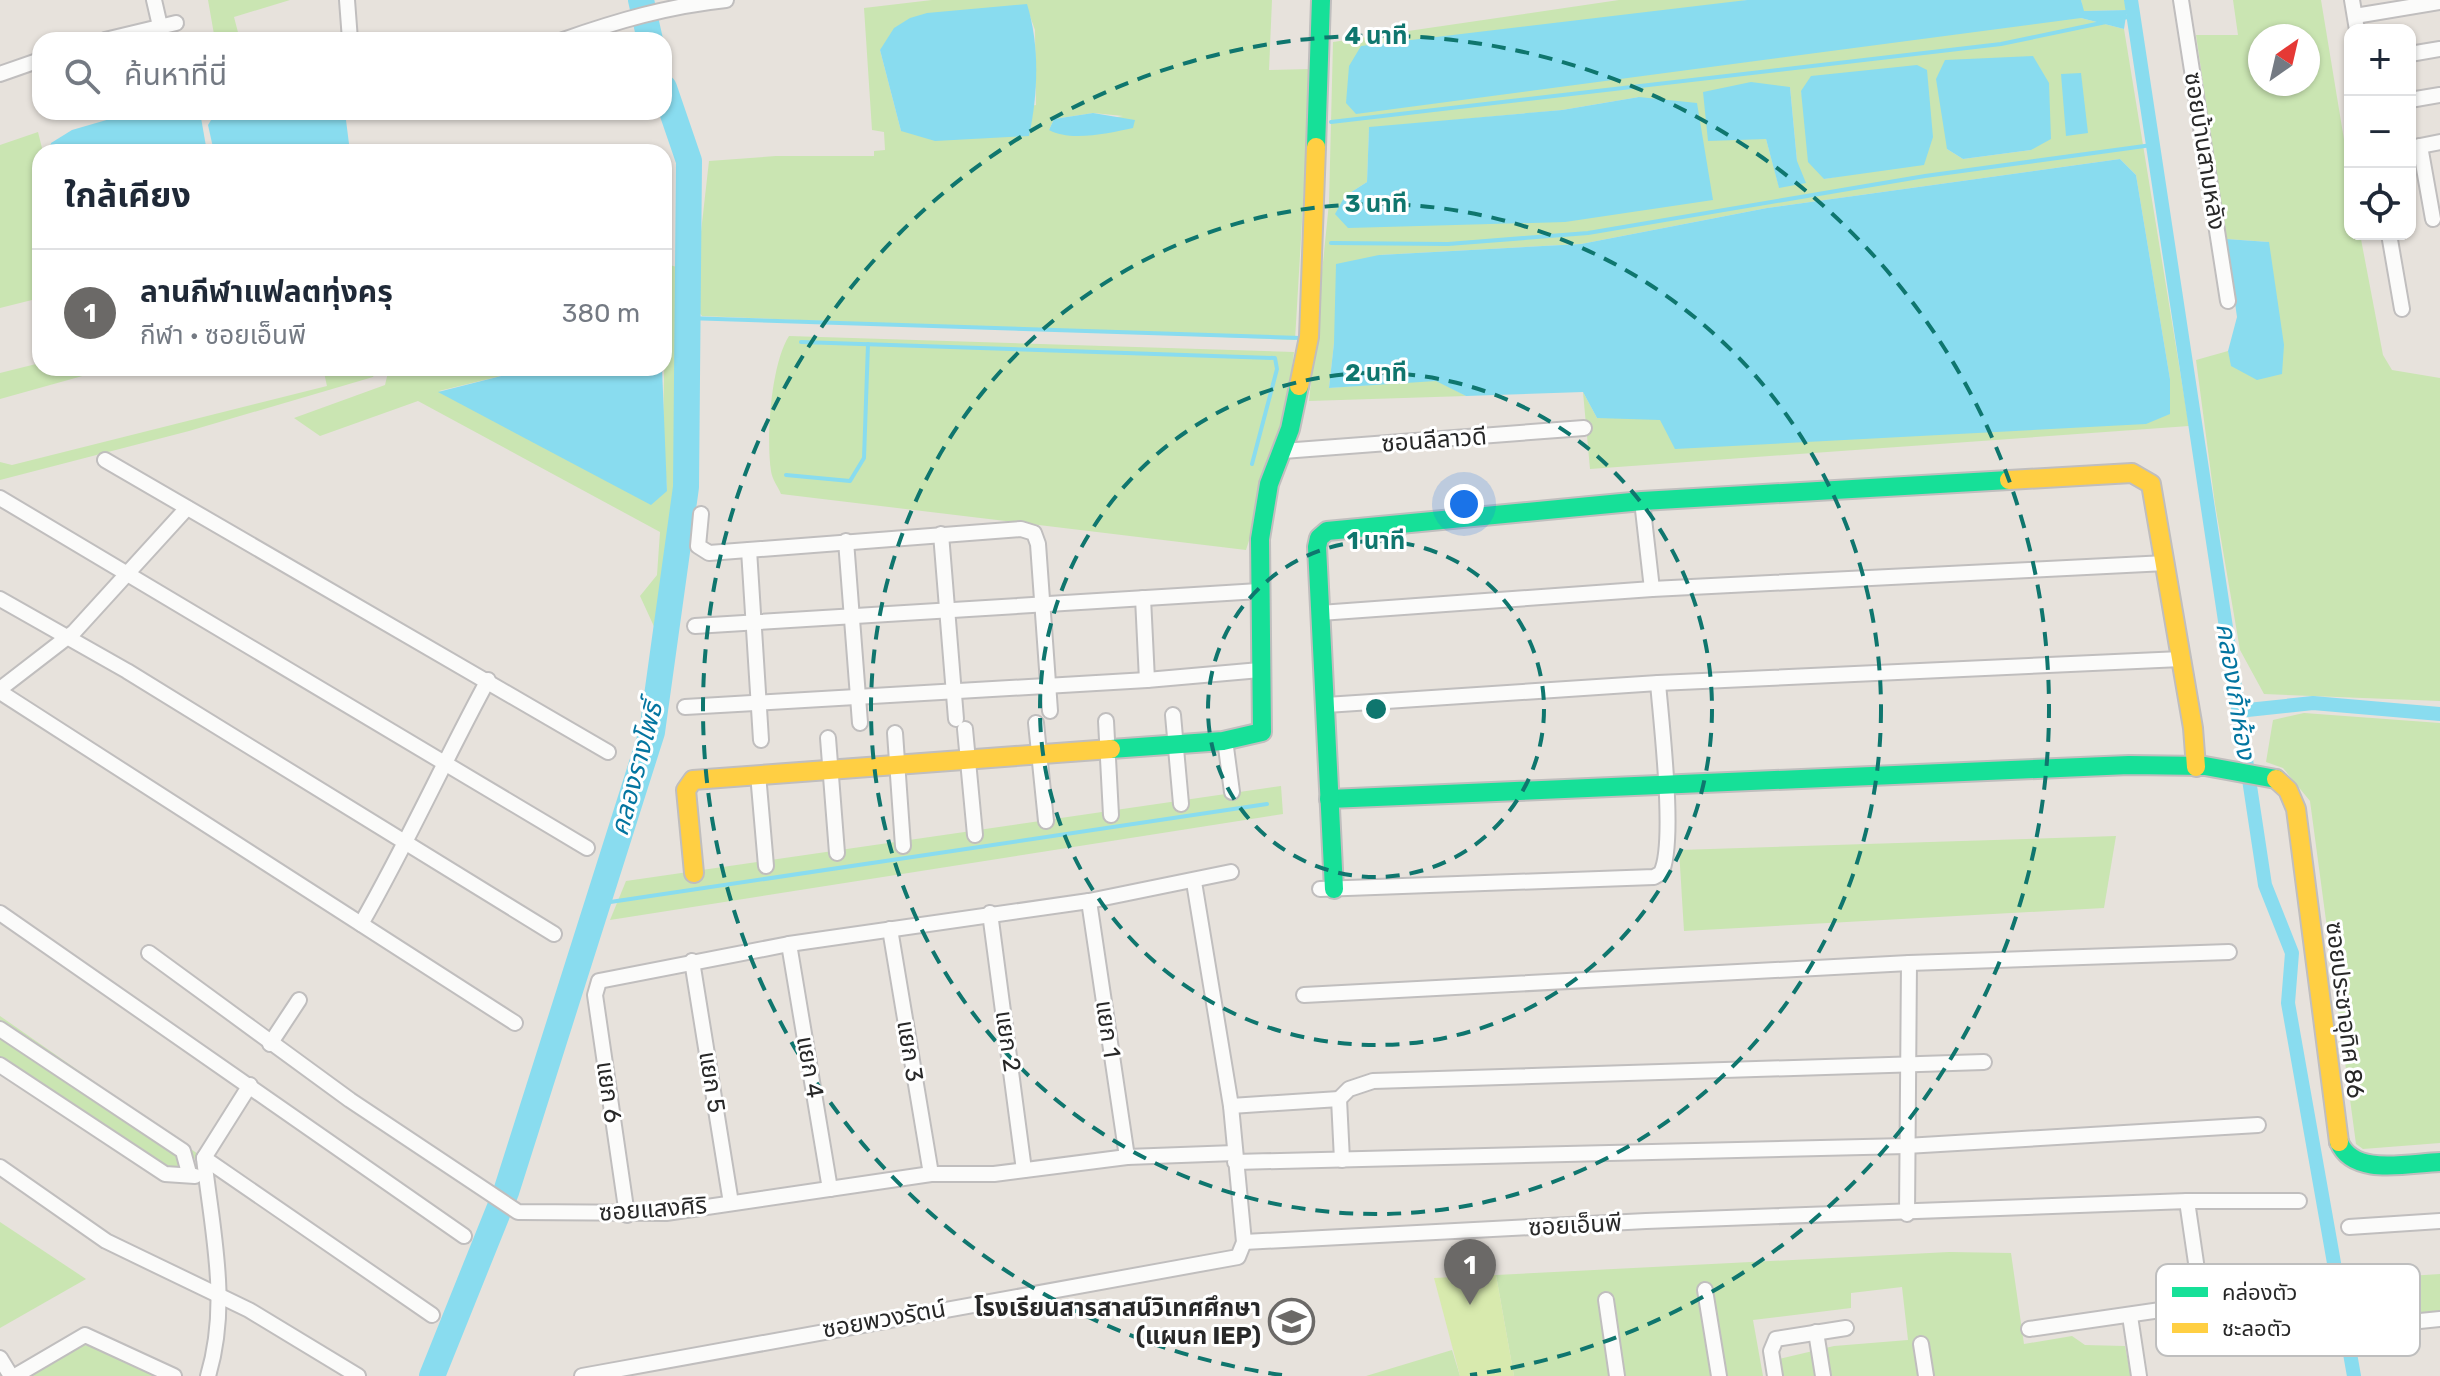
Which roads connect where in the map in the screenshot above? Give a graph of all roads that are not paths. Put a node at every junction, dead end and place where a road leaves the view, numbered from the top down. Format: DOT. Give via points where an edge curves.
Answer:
graph roads {
  1 [pos="154,0"];
  2 [pos="347,0"];
  3 [pos="726,0"];
  4 [pos="1321,0"];
  5 [pos="2181,0"];
  6 [pos="2352,0"];
  7 [pos="2440,2"];
  8 [pos="176,23"];
  9 [pos="2356,23"];
  10 [pos="160,26"];
  11 [pos="136,32"];
  12 [pos="349,32"];
  13 [pos="586,32"];
  14 [pos="2440,49"];
  15 [pos="2416,53"];
  16 [pos="32,63"];
  17 [pos="0,74"];
  18 [pos="2440,95"];
  19 [pos="2416,99"];
  20 [pos="2440,142"];
  21 [pos="2416,147"];
  22 [pos="2416,151"];
  23 [pos="2433,219"];
  24 [pos="2390,240"];
  25 [pos="2228,301"];
  26 [pos="2402,309"];
  27 [pos="1584,428"];
  28 [pos="1283,451"];
  29 [pos="105,460"];
  30 [pos="0,498"];
  31 [pos="1642,501"];
  32 [pos="187,508"];
  33 [pos="701,514"];
  34 [pos="941,534"];
  35 [pos="846,541"];
  36 [pos="749,550"];
  37 [pos="2166,563"];
  38 [pos="130,574"];
  39 [pos="1652,589"];
  40 [pos="1259,591"];
  41 [pos="1143,598"];
  42 [pos="0,599"];
  43 [pos="1042,604"];
  44 [pos="949,609"];
  45 [pos="1320,613"];
  46 [pos="852,618"];
  47 [pos="753,625"];
  48 [pos="695,626"];
  49 [pos="69,637"];
  50 [pos="2181,659"];
  51 [pos="1260,670"];
  52 [pos="488,680"];
  53 [pos="1147,680"];
  54 [pos="1658,683"];
  55 [pos="1049,685"];
  56 [pos="954,690"];
  57 [pos="0,691"];
  58 [pos="857,698"];
  59 [pos="758,704"];
  60 [pos="1326,705"];
  61 [pos="685,707"];
  62 [pos="1050,711"];
  63 [pos="1173,715"];
  64 [pos="1106,721"];
  65 [pos="860,723"];
  66 [pos="1036,723"];
  67 [pos="895,733"];
  68 [pos="828,738"];
  69 [pos="761,740"];
  70 [pos="1225,740"];
  71 [pos="1174,745"];
  72 [pos="1107,749"];
  73 [pos="608,752"];
  74 [pos="1038,753"];
  75 [pos="968,760"];
  76 [pos="443,764"];
  77 [pos="897,764"];
  78 [pos="830,767"];
  79 [pos="2196,767"];
  80 [pos="758,774"];
  81 [pos="1666,782"];
  82 [pos="1232,792"];
  83 [pos="1329,799"];
  84 [pos="1181,804"];
  85 [pos="1111,815"];
  86 [pos="1046,821"];
  87 [pos="975,835"];
  88 [pos="406,845"];
  89 [pos="903,846"];
  90 [pos="587,848"];
  91 [pos="837,853"];
  92 [pos="766,866"];
  93 [pos="1231,872"];
  94 [pos="694,873"];
  95 [pos="1194,882"];
  96 [pos="1327,889"];
  97 [pos="1089,901"];
  98 [pos="0,913"];
  99 [pos="990,913"];
  100 [pos="361,924"];
  101 [pos="890,929"];
  102 [pos="554,934"];
  103 [pos="789,944"];
  104 [pos="2229,952"];
  105 [pos="149,953"];
  106 [pos="692,961"];
  107 [pos="1909,963"];
  108 [pos="1304,995"];
  109 [pos="299,1000"];
  110 [pos="515,1023"];
  111 [pos="0,1029"];
  112 [pos="270,1044"];
  113 [pos="1984,1062"];
  114 [pos="1908,1064"];
  115 [pos="0,1065"];
  116 [pos="250,1085"];
  117 [pos="1339,1099"];
  118 [pos="1231,1106"];
  119 [pos="2258,1125"];
  120 [pos="1906,1146"];
  121 [pos="1127,1157"];
  122 [pos="204,1158"];
  123 [pos="1235,1158"];
  124 [pos="1342,1160"];
  125 [pos="2440,1162"];
  126 [pos="0,1167"];
  127 [pos="1024,1170"];
  128 [pos="189,1173"];
  129 [pos="931,1174"];
  130 [pos="207,1180"];
  131 [pos="830,1189"];
  132 [pos="2187,1201"];
  133 [pos="2299,1201"];
  134 [pos="731,1203"];
  135 [pos="1907,1214"];
  136 [pos="627,1215"];
  137 [pos="2440,1221"];
  138 [pos="2349,1227"];
  139 [pos="464,1236"];
  140 [pos="1244,1242"];
  141 [pos="2196,1264"];
  142 [pos="1705,1290"];
  143 [pos="220,1296"];
  144 [pos="1606,1300"];
  145 [pos="2156,1312"];
  146 [pos="432,1315"];
  147 [pos="2130,1316"];
  148 [pos="2440,1319"];
  149 [pos="2420,1321"];
  150 [pos="1846,1328"];
  151 [pos="2029,1329"];
  152 [pos="1816,1332"];
  153 [pos="1921,1344"];
  154 [pos="0,1358"];
  155 [pos="13,1376"];
  156 [pos="174,1376"];
  157 [pos="208,1376"];
  158 [pos="358,1376"];
  159 [pos="582,1376"];
  160 [pos="1617,1376"];
  161 [pos="1719,1376"];
  162 [pos="1775,1376"];
  163 [pos="1823,1376"];
  164 [pos="1926,1376"];
  165 [pos="2139,1376"];
  1 -- 10 [label="street"];
  2 -- 12 [label="street"];
  3 -- 13 [label="street" via="675,5"];
  4 -- 28 [label="street" via="1309,337"];
  5 -- 25 [label="street, ซอยบ้านสามหลัง"];
  6 -- 9 [label="street"];
  7 -- 9 [label="street"];
  8 -- 10 [label="street"];
  10 -- 11 [label="street"];
  14 -- 15 [label="street"];
  16 -- 17 [label="street"];
  18 -- 19 [label="street"];
  20 -- 21 [label="street"];
  22 -- 23 [label="street"];
  24 -- 26 [label="street"];
  27 -- 28 [label="street, ซอนลีลาวดี"];
  28 -- 40 [label="street" via="1269,484"];
  29 -- 32 [label="street"];
  30 -- 38 [label="street"];
  31 -- 37 [label="street" via="2132,473 2151,484"];
  31 -- 39 [label="street"];
  31 -- 45 [label="street" via="1327,531 1317,547"];
  32 -- 38 [label="street"];
  32 -- 52 [label="street"];
  33 -- 36 [label="street" via="698,546 709,553"];
  34 -- 35 [label="street"];
  34 -- 43 [label="street" via="1021,529 1034,533"];
  34 -- 44 [label="street"];
  35 -- 36 [label="street"];
  35 -- 46 [label="street"];
  36 -- 47 [label="street"];
  37 -- 39 [label="street"];
  37 -- 50 [label="street"];
  38 -- 49 [label="street"];
  38 -- 76 [label="street"];
  39 -- 45 [label="street"];
  40 -- 41 [label="street"];
  40 -- 51 [label="street"];
  41 -- 43 [label="street"];
  41 -- 53 [label="street"];
  42 -- 49 [label="street"];
  43 -- 44 [label="street"];
  43 -- 55 [label="street"];
  44 -- 46 [label="street"];
  44 -- 56 [label="street"];
  45 -- 60 [label="street"];
  46 -- 47 [label="street"];
  46 -- 58 [label="street"];
  47 -- 48 [label="street"];
  47 -- 59 [label="street"];
  49 -- 57 [label="street"];
  49 -- 88 [label="street"];
  50 -- 54 [label="street"];
  50 -- 79 [label="street"];
  51 -- 53 [label="street"];
  51 -- 70 [label="street" via="1262,732"];
  52 -- 73 [label="street"];
  52 -- 76 [label="street"];
  53 -- 55 [label="street"];
  54 -- 60 [label="street"];
  54 -- 81 [label="street"];
  55 -- 56 [label="street"];
  55 -- 62 [label="street"];
  56 -- 58 [label="street"];
  56 -- 75 [label="street"];
  57 -- 100 [label="street"];
  58 -- 59 [label="street"];
  58 -- 65 [label="street"];
  59 -- 61 [label="street"];
  59 -- 69 [label="street"];
  60 -- 83 [label="street"];
  63 -- 71 [label="street"];
  64 -- 72 [label="street"];
  66 -- 74 [label="street"];
  67 -- 77 [label="street"];
  68 -- 78 [label="street"];
  70 -- 71 [label="street"];
  70 -- 82 [label="street"];
  71 -- 72 [label="street"];
  71 -- 84 [label="street"];
  72 -- 74 [label="street"];
  72 -- 85 [label="street"];
  74 -- 75 [label="street"];
  74 -- 86 [label="street"];
  75 -- 77 [label="street"];
  75 -- 87 [label="street"];
  76 -- 88 [label="street"];
  76 -- 90 [label="street"];
  77 -- 78 [label="street"];
  77 -- 89 [label="street"];
  78 -- 80 [label="street"];
  78 -- 91 [label="street"];
  79 -- 81 [label="street"];
  79 -- 125 [label="street, ซอยประชาอุทิศ 86" via="2276,778 2287,787 2296,809 2339,1144 2346,1157 2358,1164"];
  80 -- 92 [label="street"];
  80 -- 94 [label="street" via="693,780 688,785"];
  81 -- 83 [label="street"];
  81 -- 96 [label="street" via="1666,856 1661,873 1654,877"];
  83 -- 96 [label="street"];
  88 -- 100 [label="street"];
  88 -- 102 [label="street"];
  93 -- 95 [label="street"];
  95 -- 97 [label="street"];
  95 -- 118 [label="street"];
  97 -- 99 [label="street"];
  97 -- 121 [label="street, แยก 1"];
  98 -- 116 [label="street"];
  99 -- 101 [label="street"];
  99 -- 127 [label="street, แยก 2"];
  100 -- 110 [label="street"];
  101 -- 103 [label="street"];
  101 -- 129 [label="street, แยก 3"];
  103 -- 106 [label="street"];
  103 -- 131 [label="street, แยก 4"];
  104 -- 107 [label="street"];
  105 -- 112 [label="street, ซอยแสงศิริ"];
  106 -- 134 [label="street, แยก 5"];
  106 -- 136 [label="street, แยก 6" via="609,976 599,981 595,995"];
  107 -- 108 [label="street"];
  107 -- 114 [label="street"];
  109 -- 112 [label="street"];
  111 -- 128 [label="street" via="183,1151"];
  112 -- 136 [label="street, ซอยแสงศิริ" via="518,1212"];
  113 -- 114 [label="street"];
  114 -- 117 [label="street" via="1373,1081 1349,1089"];
  114 -- 120 [label="street"];
  115 -- 128 [label="street" via="165,1174"];
  116 -- 122 [label="street"];
  116 -- 139 [label="street"];
  117 -- 118 [label="street"];
  117 -- 124 [label="street"];
  118 -- 123 [label="street"];
  119 -- 120 [label="street, ซอยแสงศิริ"];
  120 -- 124 [label="street, ซอยแสงศิริ"];
  120 -- 135 [label="street"];
  121 -- 123 [label="street, ซอยแสงศิริ"];
  121 -- 127 [label="street, ซอยแสงศิริ"];
  122 -- 130 [label="street"];
  122 -- 146 [label="street"];
  123 -- 124 [label="street, ซอยแสงศิริ"];
  123 -- 140 [label="street"];
  126 -- 143 [label="street" via="106,1241"];
  127 -- 129 [label="street, ซอยแสงศิริ"];
  128 -- 130 [label="street"];
  129 -- 131 [label="street, ซอยแสงศิริ"];
  130 -- 143 [label="street"];
  131 -- 134 [label="street, ซอยแสงศิริ"];
  132 -- 133 [label="street, ซอยเอ็นพี"];
  132 -- 135 [label="street, ซอยเอ็นพี"];
  132 -- 141 [label="street"];
  134 -- 136 [label="street, ซอยแสงศิริ"];
  135 -- 140 [label="street, ซอยเอ็นพี" via="1646,1221"];
  137 -- 138 [label="street"];
  140 -- 159 [label="street, ซอยพวงรัตน์" via="1233,1259"];
  142 -- 161 [label="street"];
  143 -- 157 [label="street"];
  143 -- 158 [label="street"];
  144 -- 160 [label="street"];
  145 -- 147 [label="street"];
  147 -- 151 [label="street"];
  147 -- 165 [label="street"];
  148 -- 149 [label="street"];
  150 -- 152 [label="street"];
  152 -- 162 [label="street" via="1776,1339 1771,1351"];
  152 -- 163 [label="street"];
  153 -- 164 [label="street"];
  154 -- 155 [label="street"];
  155 -- 156 [label="street" via="85,1335"];
}
